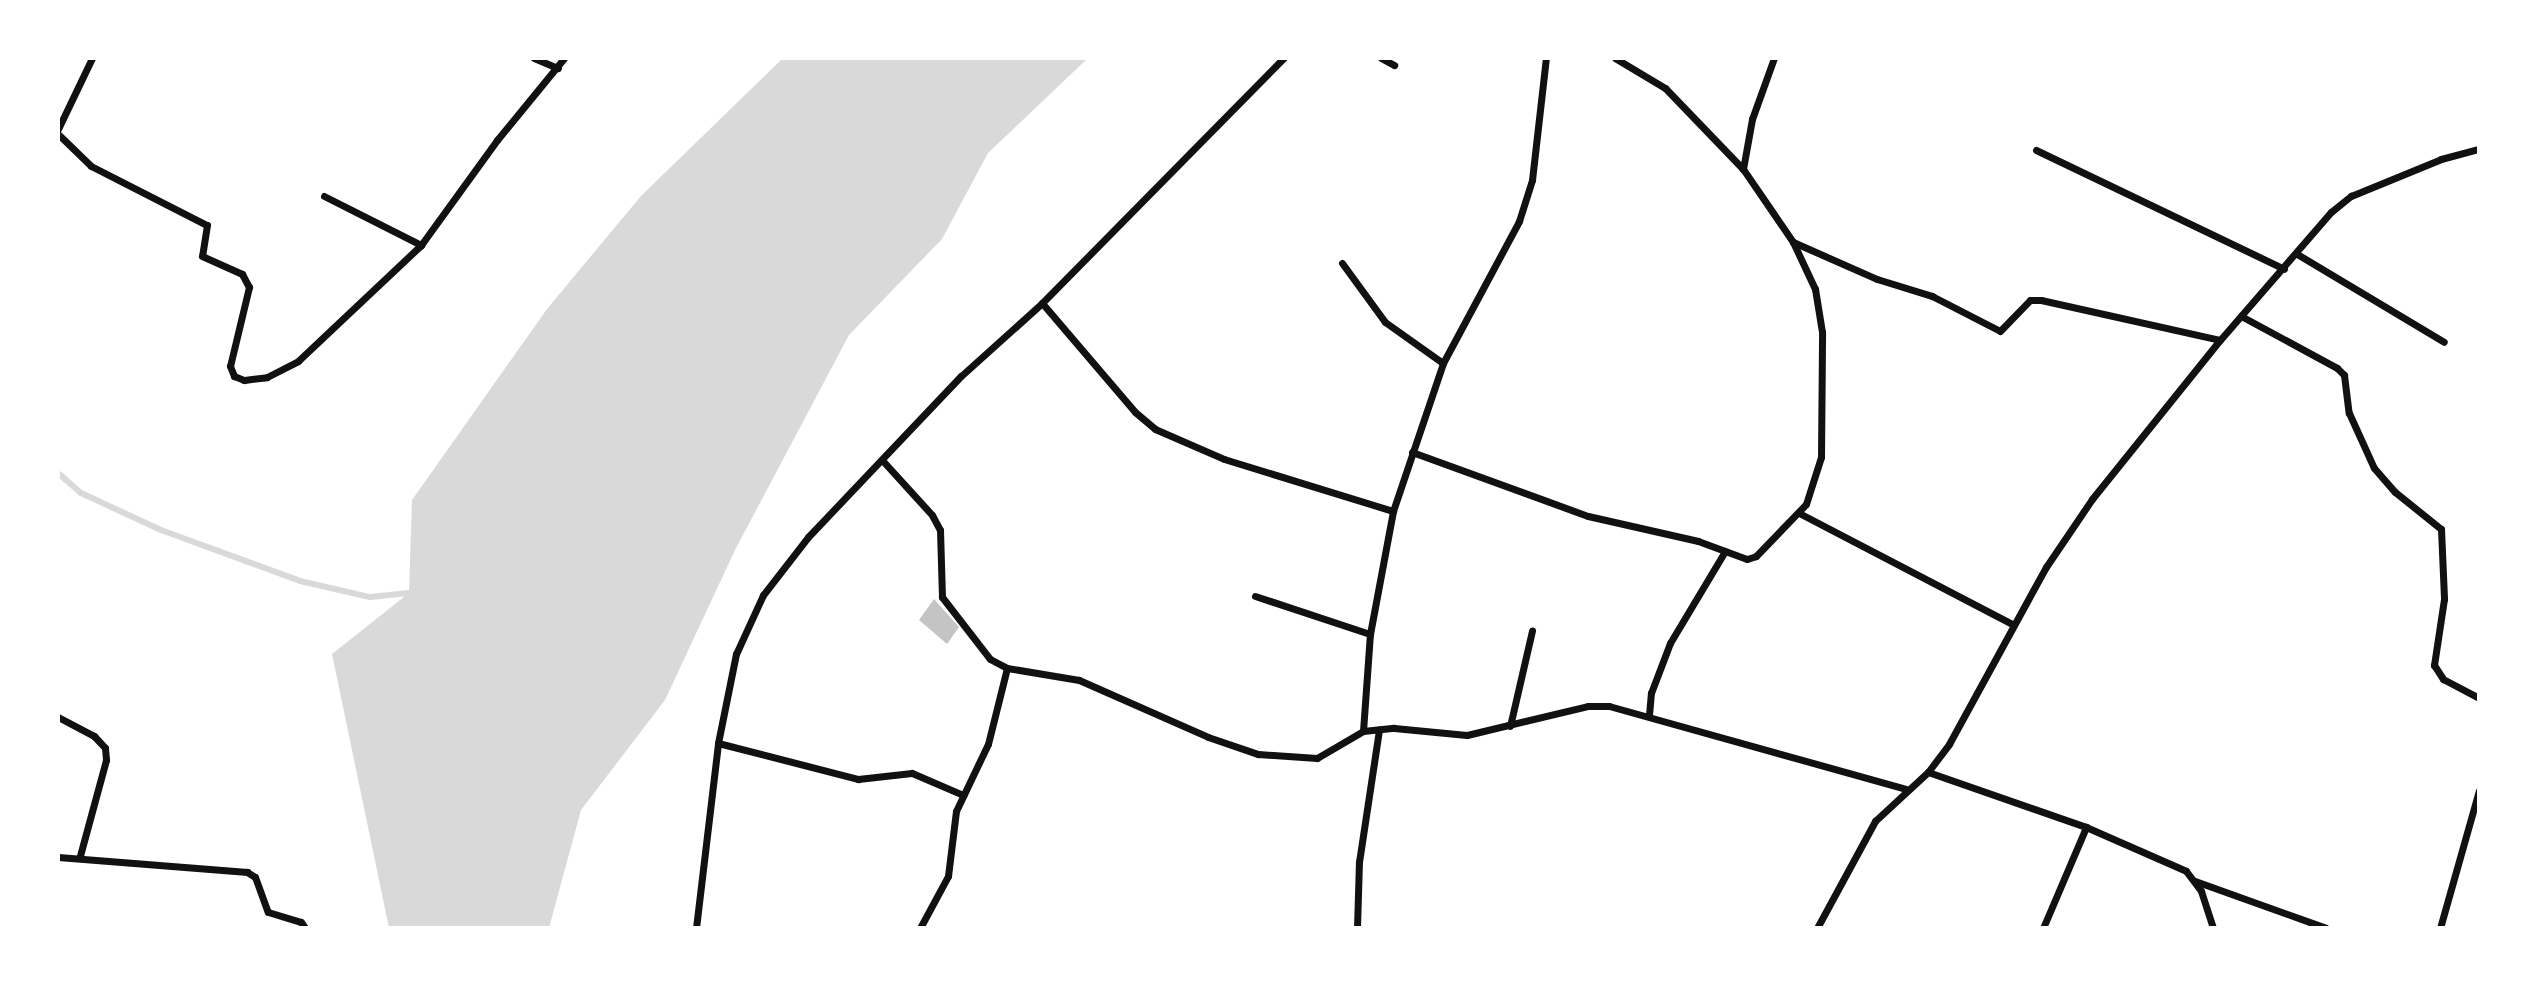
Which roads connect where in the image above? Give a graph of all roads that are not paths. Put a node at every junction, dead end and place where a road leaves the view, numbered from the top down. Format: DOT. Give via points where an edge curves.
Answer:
graph roads {
  1 [pos="92,58"];
  2 [pos="534,58"];
  3 [pos="564,58"];
  4 [pos="1284,58"];
  5 [pos="1381,58"];
  6 [pos="1546,58"];
  7 [pos="1615,58"];
  8 [pos="1774,58"];
  9 [pos="1394,65"];
  10 [pos="558,68"];
  11 [pos="58,129"];
  12 [pos="58,134"];
  13 [pos="2479,149"];
  14 [pos="2036,150"];
  15 [pos="1743,169"];
  16 [pos="324,196"];
  17 [pos="1793,242"];
  18 [pos="421,245"];
  19 [pos="2297,254"];
  20 [pos="1342,263"];
  21 [pos="2284,269"];
  22 [pos="1042,303"];
  23 [pos="2241,316"];
  24 [pos="2220,340"];
  25 [pos="2444,342"];
  26 [pos="1443,363"];
  27 [pos="1412,452"];
  28 [pos="882,460"];
  29 [pos="1393,511"];
  30 [pos="1799,513"];
  31 [pos="1725,551"];
  32 [pos="1255,596"];
  33 [pos="2012,624"];
  34 [pos="1532,631"];
  35 [pos="1370,634"];
  36 [pos="1007,668"];
  37 [pos="2479,698"];
  38 [pos="1648,715"];
  39 [pos="58,717"];
  40 [pos="1510,726"];
  41 [pos="1379,729"];
  42 [pos="1363,731"];
  43 [pos="718,743"];
  44 [pos="1928,772"];
  45 [pos="1906,789"];
  46 [pos="2479,792"];
  47 [pos="963,795"];
  48 [pos="2087,827"];
  49 [pos="80,856"];
  50 [pos="58,857"];
  51 [pos="2195,881"];
  52 [pos="305,928"];
  53 [pos="696,928"];
  54 [pos="920,928"];
  55 [pos="1357,928"];
  56 [pos="1817,928"];
  57 [pos="2043,928"];
  58 [pos="2213,928"];
  59 [pos="2326,928"];
  60 [pos="2440,928"];
  1 -- 11 [label="street"];
  2 -- 10 [label="street"];
  3 -- 10 [label="street"];
  4 -- 22 [label="street"];
  5 -- 9 [label="street"];
  6 -- 26 [label="street" via="1532,180 1519,221"];
  7 -- 15 [label="street" via="1665,88"];
  8 -- 15 [label="street" via="1752,120"];
  10 -- 18 [label="street" via="497,140"];
  12 -- 18 [label="street" via="91,166 207,225 202,256 242,274 249,287 230,366 234,376 244,380 267,377 298,361"];
  13 -- 19 [label="street" via="2441,159 2351,196 2331,212"];
  14 -- 21 [label="street"];
  15 -- 17 [label="street"];
  16 -- 18 [label="street"];
  17 -- 24 [label="street" via="1877,279 1932,296 2000,331 2030,300 2040,300"];
  17 -- 30 [label="street" via="1815,289 1822,332 1821,457 1818,478"];
  19 -- 21 [label="street"];
  19 -- 25 [label="street"];
  20 -- 26 [label="street" via="1385,322"];
  21 -- 23 [label="street"];
  22 -- 28 [label="street" via="961,376"];
  22 -- 29 [label="street" via="1135,412 1155,429 1224,459"];
  23 -- 24 [label="street"];
  23 -- 37 [label="street" via="2344,375 2346,403 2374,468 2441,529 2444,599 2434,665 2443,679"];
  24 -- 33 [label="street" via="2092,499"];
  26 -- 27 [label="street"];
  27 -- 29 [label="street"];
  27 -- 31 [label="street" via="1588,516"];
  28 -- 36 [label="street" via="940,530 942,597 990,659"];
  28 -- 43 [label="street" via="808,537 763,595 736,654"];
  29 -- 35 [label="street"];
  30 -- 31 [label="street" via="1756,556 1747,559"];
  30 -- 33 [label="street"];
  31 -- 38 [label="street" via="1670,643 1651,693"];
  32 -- 35 [label="street"];
  33 -- 44 [label="street" via="1949,744"];
  34 -- 40 [label="street"];
  35 -- 42 [label="street"];
  36 -- 42 [label="street" via="1079,680 1258,754 1317,758"];
  36 -- 47 [label="street" via="988,744"];
  38 -- 40 [label="street" via="1588,706"];
  38 -- 45 [label="street"];
  39 -- 49 [label="street" via="94,736 105,748 106,760"];
  40 -- 41 [label="street" via="1467,735"];
  41 -- 42 [label="street"];
  41 -- 55 [label="street" via="1359,862"];
  43 -- 47 [label="street" via="858,779 912,773"];
  43 -- 53 [label="street"];
  44 -- 45 [label="street"];
  44 -- 48 [label="street"];
  45 -- 56 [label="street" via="1858,845"];
  46 -- 60 [label="street"];
  47 -- 54 [label="street" via="953,825 948,876"];
  48 -- 51 [label="street" via="2164,860"];
  48 -- 57 [label="street"];
  49 -- 50 [label="street"];
  49 -- 52 [label="street" via="247,872 255,877 268,912 301,922"];
  51 -- 58 [label="street"];
  51 -- 59 [label="street"];
}
